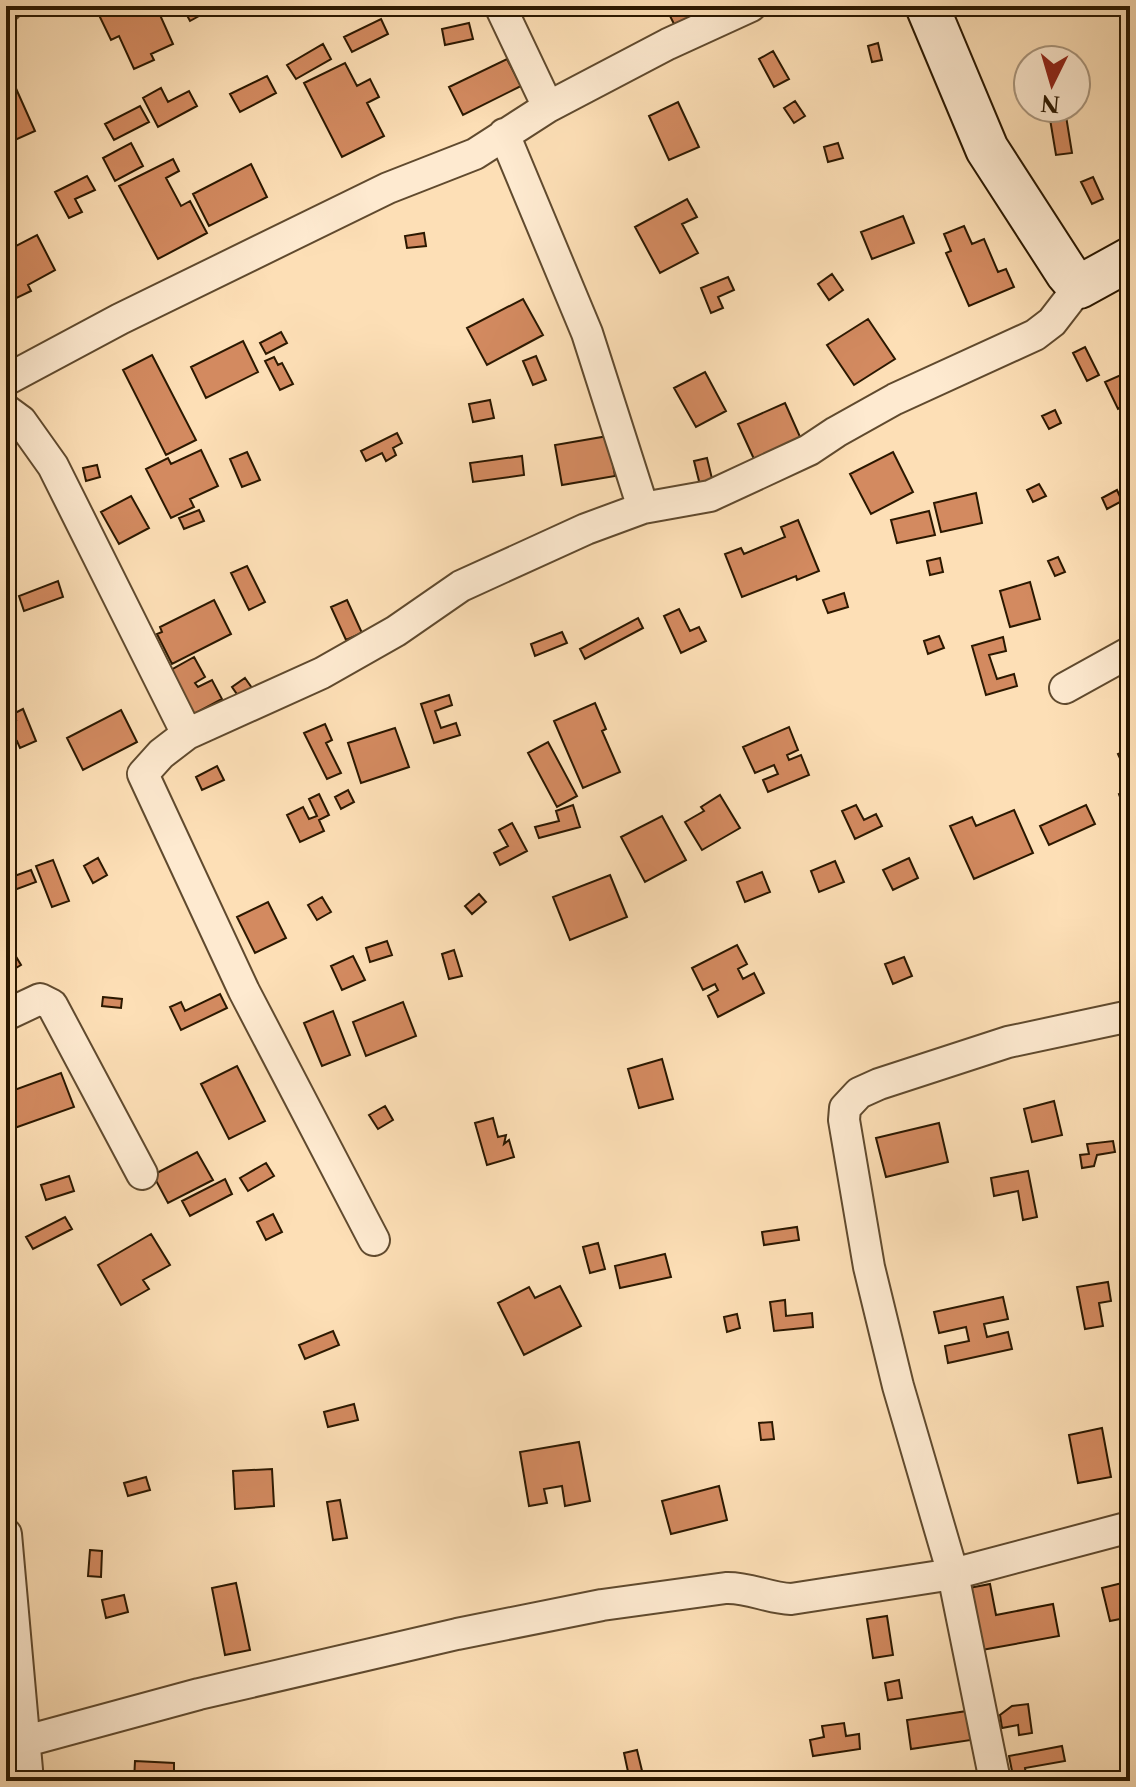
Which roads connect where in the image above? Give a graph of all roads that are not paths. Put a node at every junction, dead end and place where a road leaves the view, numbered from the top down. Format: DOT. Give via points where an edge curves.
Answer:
graph roads {
  1 [pos="500,6"];
  2 [pos="751,6"];
  3 [pos="927,6"];
  4 [pos="548,107"];
  5 [pos="504,134"];
  6 [pos="1130,259"];
  7 [pos="1079,287"];
  8 [pos="6,380"];
  9 [pos="6,410"];
  10 [pos="643,508"];
  11 [pos="1130,652"];
  12 [pos="1065,688"];
  13 [pos="187,734"];
  14 [pos="6,1015"];
  15 [pos="1130,1016"];
  16 [pos="142,1174"];
  17 [pos="374,1240"];
  18 [pos="1130,1527"];
  19 [pos="6,1534"];
  20 [pos="953,1574"];
  21 [pos="26,1741"];
  22 [pos="28,1781"];
  23 [pos="995,1781"];
  1 -- 4 [label="street"];
  2 -- 4 [label="street"];
  3 -- 7 [label="main road" via="987,149"];
  4 -- 5 [label="street"];
  5 -- 8 [label="street" via="475,154 374,195"];
  5 -- 10 [label="street" via="587,333"];
  6 -- 7 [label="main road"];
  7 -- 10 [label="street" via="1035,335 895,399 809,450 710,496"];
  9 -- 13 [label="street" via="21,421 53,466"];
  10 -- 13 [label="street" via="461,586 322,673"];
  11 -- 12 [label="street"];
  13 -- 17 [label="street" via="149,766 143,774 146,784 244,991"];
  14 -- 16 [label="street" via="40,999 52,1005"];
  15 -- 20 [label="street" via="1008,1042 879,1084 859,1093 845,1108 869,1267"];
  18 -- 20 [label="street"];
  19 -- 21 [label="street"];
  20 -- 21 [label="street" via="791,1599 726,1588 602,1605 199,1694"];
  20 -- 23 [label="street"];
  21 -- 22 [label="street"];
}
